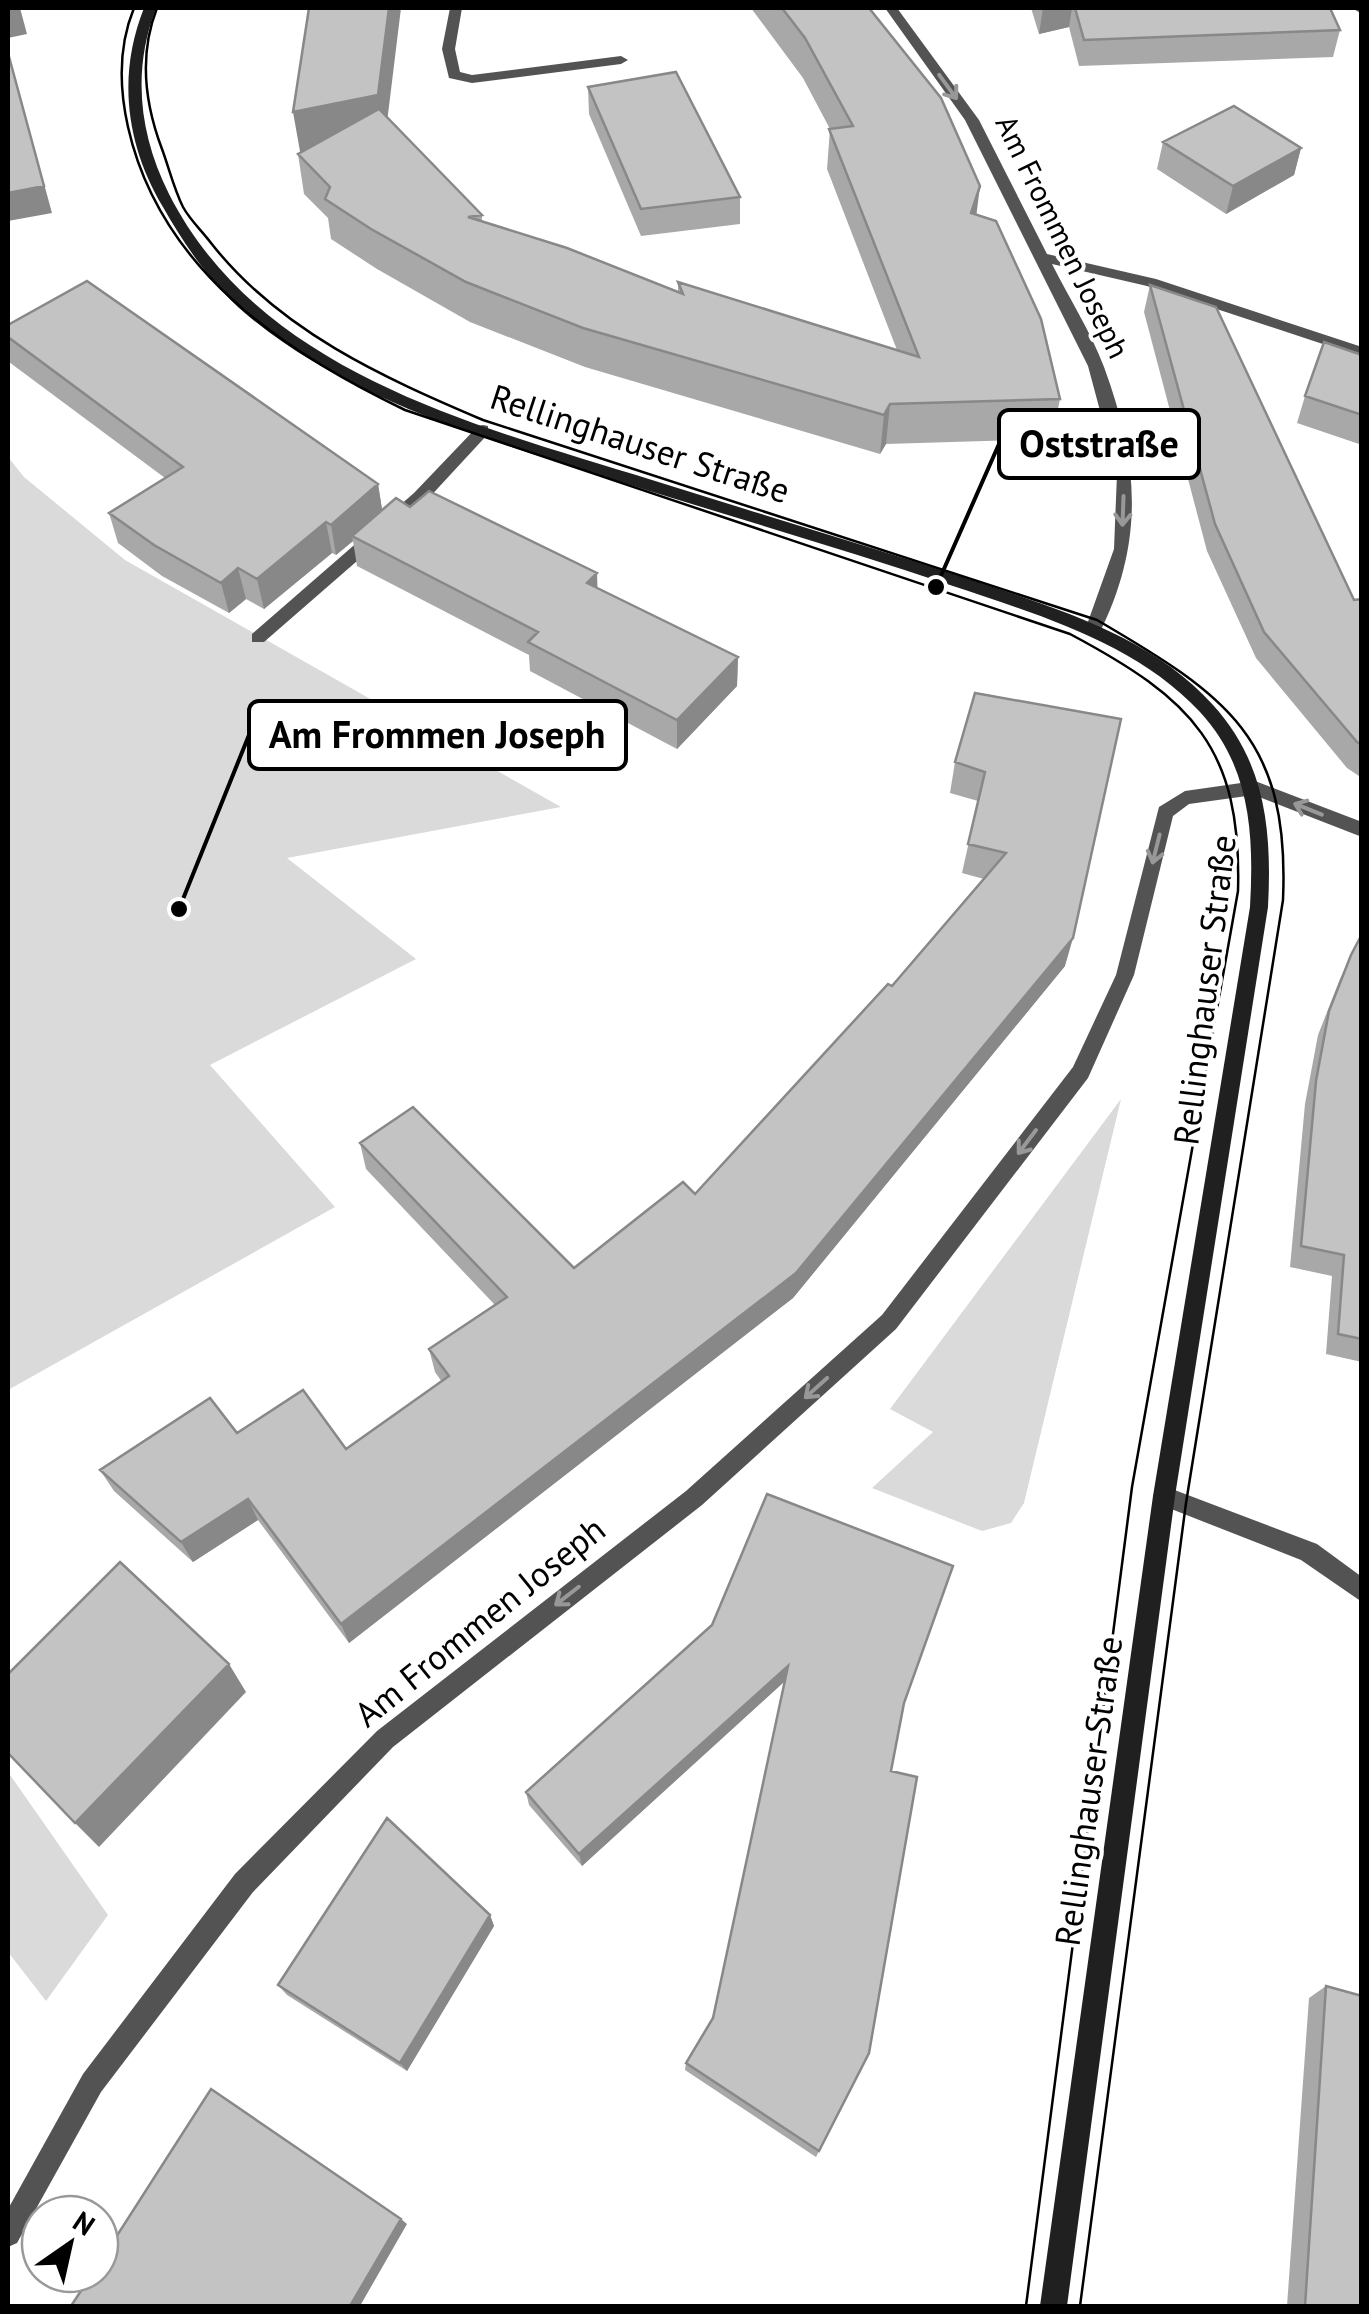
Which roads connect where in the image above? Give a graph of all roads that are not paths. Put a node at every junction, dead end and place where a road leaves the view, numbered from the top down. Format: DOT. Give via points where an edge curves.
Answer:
graph roads {
  1 [pos="150,8"];
  2 [pos="456,8"];
  3 [pos="891,8"];
  4 [pos="621,60"];
  5 [pos="1044,258"];
  6 [pos="1362,352"];
  7 [pos="483,430"];
  8 [pos="1093,630"];
  9 [pos="258,638"];
  10 [pos="1254,788"];
  11 [pos="1362,830"];
  12 [pos="1164,1496"];
  13 [pos="1362,1591"];
  14 [pos="8,2234"];
  15 [pos="1054,2306"];
  1 -- 7 [label="main road, Rellinghauser Straße" via="138,50 136,125 156,180 214,270 252,311 336,366"];
  2 -- 4 [label="street" via="447,42 454,75 472,79"];
  3 -- 5 [label="street, Am Frommen Joseph, one-way" via="972,120"];
  5 -- 6 [label="street" via="1151,282"];
  5 -- 8 [label="street, Am Frommen Joseph, one-way" via="1096,366 1125,474 1122,549"];
  7 -- 8 [label="main road, Rellinghauser Straße"];
  7 -- 9 [label="street" via="420,496"];
  8 -- 10 [label="main road, Rellinghauser Straße" via="1157,665 1193,695 1225,730"];
  11 -- 10 [label="street, one-way"];
  10 -- 12 [label="main road, Rellinghauser Straße" via="1263,828 1259,908"];
  10 -- 14 [label="street, Am Frommen Joseph, one-way" via="1185,798 1165,812 1125,975 1081,1072 888,1322 694,1498 386,1738 256,1870 92,2082"];
  12 -- 13 [label="street" via="1309,1552"];
  12 -- 15 [label="main road, Rellinghauser Straße"];
}
